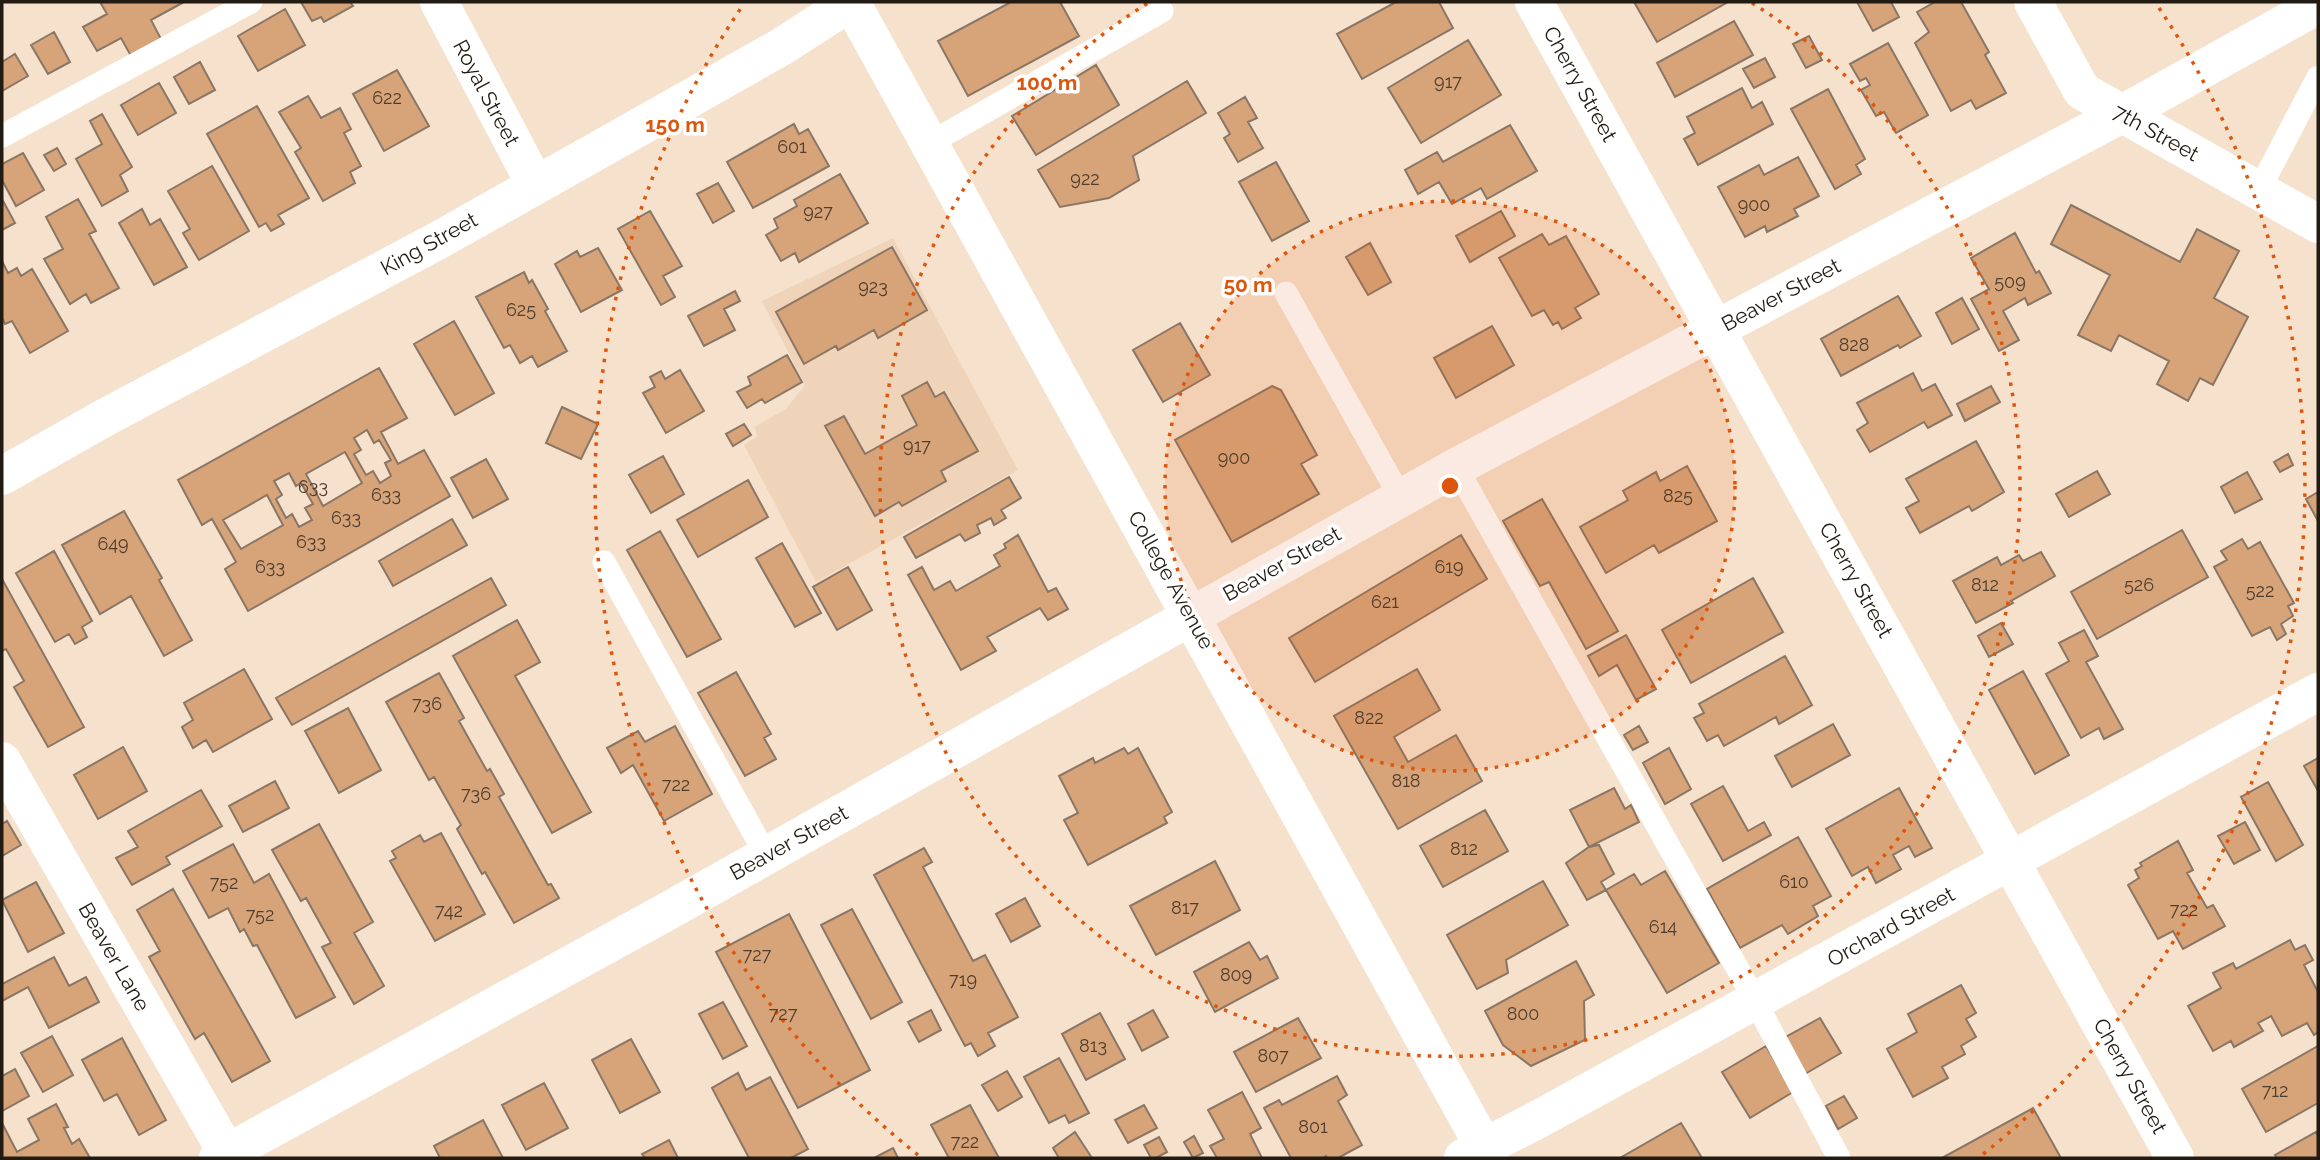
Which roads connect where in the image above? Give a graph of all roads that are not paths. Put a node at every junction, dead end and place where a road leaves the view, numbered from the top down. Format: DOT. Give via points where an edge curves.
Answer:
graph roads {
  1 [pos="251,2"];
  2 [pos="439,2"];
  3 [pos="852,2"];
  4 [pos="1534,2"];
  5 [pos="2033,2"];
  6 [pos="2318,5"];
  7 [pos="1162,11"];
  8 [pos="2318,78"];
  9 [pos="2122,114"];
  10 [pos="2,136"];
  11 [pos="930,144"];
  12 [pos="535,184"];
  13 [pos="2259,190"];
  14 [pos="2318,224"];
  15 [pos="1286,293"];
  16 [pos="1717,329"];
  17 [pos="1456,467"];
  18 [pos="2,476"];
  19 [pos="1401,498"];
  20 [pos="604,562"];
  21 [pos="1191,615"];
  22 [pos="2318,692"];
  23 [pos="2,761"];
  24 [pos="766,855"];
  25 [pos="2011,862"];
  26 [pos="1755,1001"];
  27 [pos="1479,1155"];
  28 [pos="223,1156"];
  29 [pos="1839,1158"];
  30 [pos="2175,1158"];
  1 -- 10 [label="lane"];
  2 -- 12 [label="street, Royal Street"];
  3 -- 11 [label="street, College Avenue"];
  3 -- 12 [label="street, King Street" via="781,47"];
  4 -- 16 [label="street, Cherry Street"];
  5 -- 9 [label="street, 7th Street" via="2082,91"];
  6 -- 9 [label="street, Beaver Street"];
  7 -- 11 [label="lane"];
  8 -- 13 [label="lane"];
  9 -- 13 [label="street, 7th Street"];
  9 -- 16 [label="street, Beaver Street"];
  11 -- 21 [label="street, College Avenue"];
  12 -- 18 [label="street, King Street"];
  13 -- 14 [label="street, 7th Street"];
  15 -- 19 [label="lane"];
  16 -- 17 [label="street, Beaver Street"];
  16 -- 25 [label="street, Cherry Street"];
  17 -- 19 [label="street, Beaver Street"];
  17 -- 26 [label="lane"];
  19 -- 21 [label="street, Beaver Street"];
  20 -- 24 [label="lane"];
  21 -- 24 [label="street, Beaver Street"];
  21 -- 27 [label="street, College Avenue"];
  22 -- 25 [label="street, Orchard Street"];
  23 -- 28 [label="street, Beaver Lane"];
  24 -- 28 [label="street, Beaver Street"];
  25 -- 26 [label="street, Orchard Street"];
  25 -- 30 [label="street, Cherry Street"];
  26 -- 27 [label="street, Orchard Street"];
  26 -- 29 [label="lane"];
}
